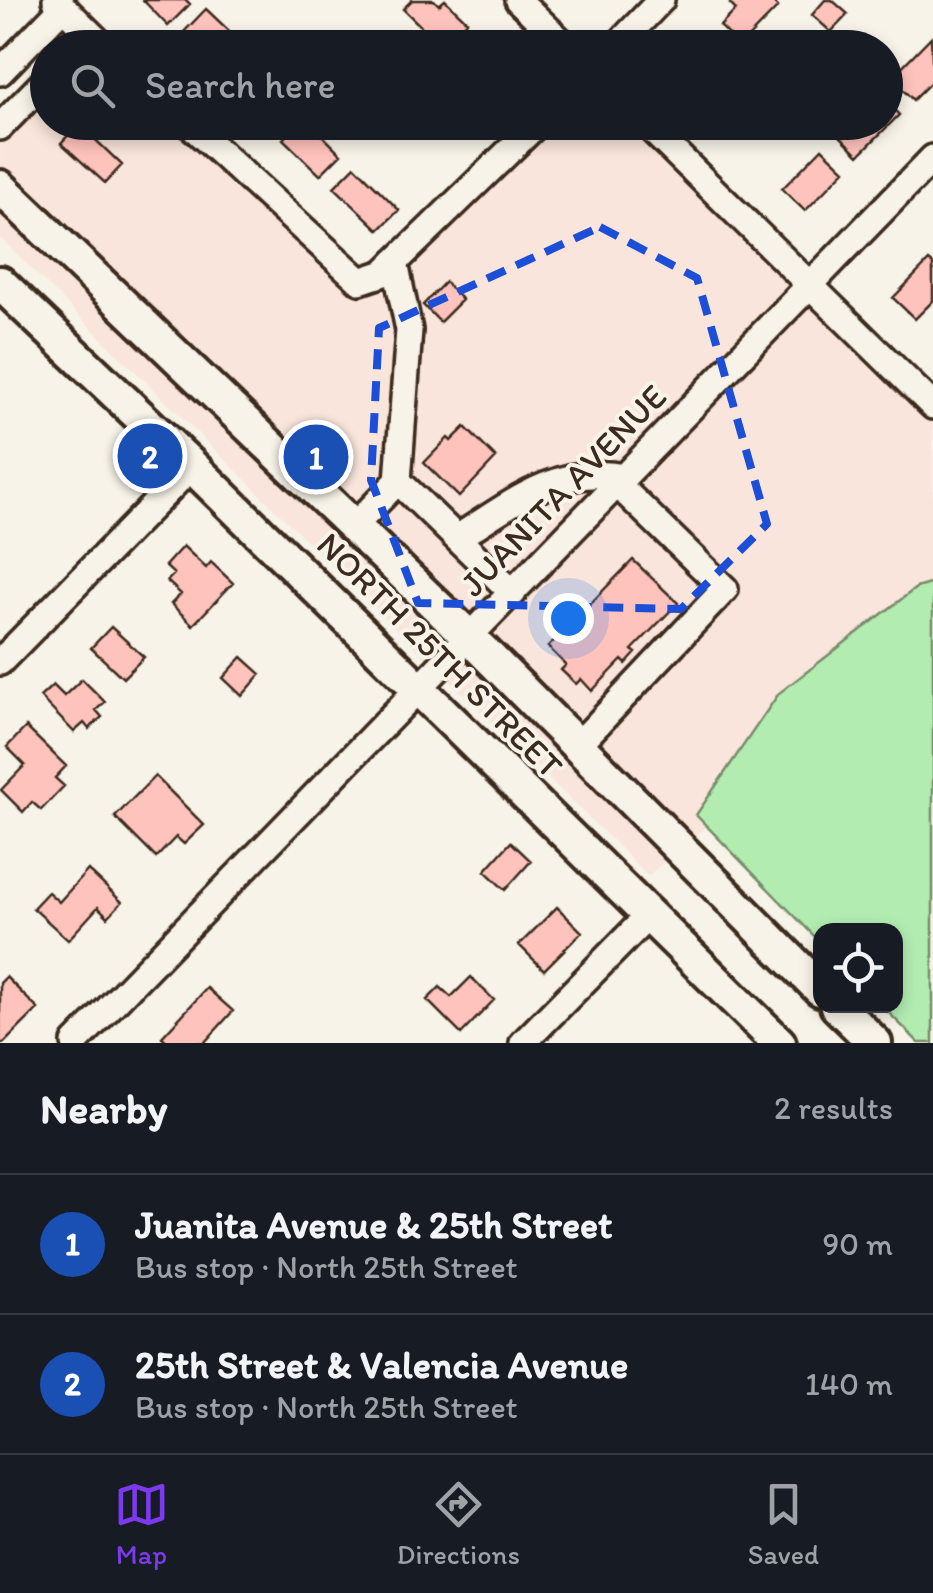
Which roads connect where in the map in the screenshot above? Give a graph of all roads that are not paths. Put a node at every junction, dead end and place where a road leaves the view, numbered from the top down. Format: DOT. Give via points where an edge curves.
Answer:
graph roads {
  1 [pos="518,0"];
  2 [pos="662,0"];
  3 [pos="59,3"];
  4 [pos="36,30"];
  5 [pos="81,30"];
  6 [pos="549,30"];
  7 [pos="633,30"];
  8 [pos="30,37"];
  9 [pos="0,72"];
  10 [pos="30,96"];
  11 [pos="0,127"];
  12 [pos="206,140"];
  13 [pos="520,140"];
  14 [pos="662,140"];
  15 [pos="933,158"];
  16 [pos="0,187"];
  17 [pos="395,262"];
  18 [pos="0,283"];
  19 [pos="808,284"];
  20 [pos="933,406"];
  21 [pos="192,466"];
  22 [pos="398,481"];
  23 [pos="620,481"];
  24 [pos="354,526"];
  25 [pos="457,538"];
  26 [pos="513,593"];
  27 [pos="470,638"];
  28 [pos="0,662"];
  29 [pos="419,691"];
  30 [pos="576,746"];
  31 [pos="648,917"];
  32 [pos="813,982"];
  33 [pos="844,1013"];
  34 [pos="75,1043"];
  35 [pos="523,1043"];
  36 [pos="779,1043"];
  37 [pos="876,1043"];
  1 -- 6 [label="street"];
  2 -- 7 [label="street"];
  3 -- 4 [label="street"];
  3 -- 5 [label="street"];
  8 -- 9 [label="street"];
  10 -- 11 [label="street"];
  12 -- 17 [label="street" via="360,282"];
  13 -- 17 [label="street"];
  14 -- 19 [label="street"];
  15 -- 19 [label="street, JUANITA AVENUE"];
  16 -- 24 [label="main road, NORTH 25TH STREET"];
  17 -- 22 [label="street" via="409,330"];
  18 -- 21 [label="main road, NORTH 25TH STREET"];
  19 -- 20 [label="street"];
  19 -- 23 [label="street, JUANITA AVENUE"];
  21 -- 28 [label="street"];
  21 -- 29 [label="main road, NORTH 25TH STREET"];
  22 -- 24 [label="street"];
  22 -- 25 [label="street"];
  23 -- 25 [label="street" via="578,474 526,494"];
  23 -- 26 [label="street, JUANITA AVENUE"];
  23 -- 30 [label="street" via="725,589"];
  24 -- 27 [label="main road, NORTH 25TH STREET"];
  25 -- 26 [label="street"];
  26 -- 27 [label="street, JUANITA AVENUE"];
  27 -- 29 [label="street, JUANITA AVENUE"];
  27 -- 30 [label="main road, NORTH 25TH STREET"];
  29 -- 31 [label="main road, NORTH 25TH STREET"];
  29 -- 34 [label="street, JUANITA AVENUE"];
  30 -- 32 [label="main road, NORTH 25TH STREET"];
  31 -- 35 [label="street"];
  31 -- 36 [label="main road, NORTH 25TH STREET"];
  33 -- 37 [label="main road"];
}
